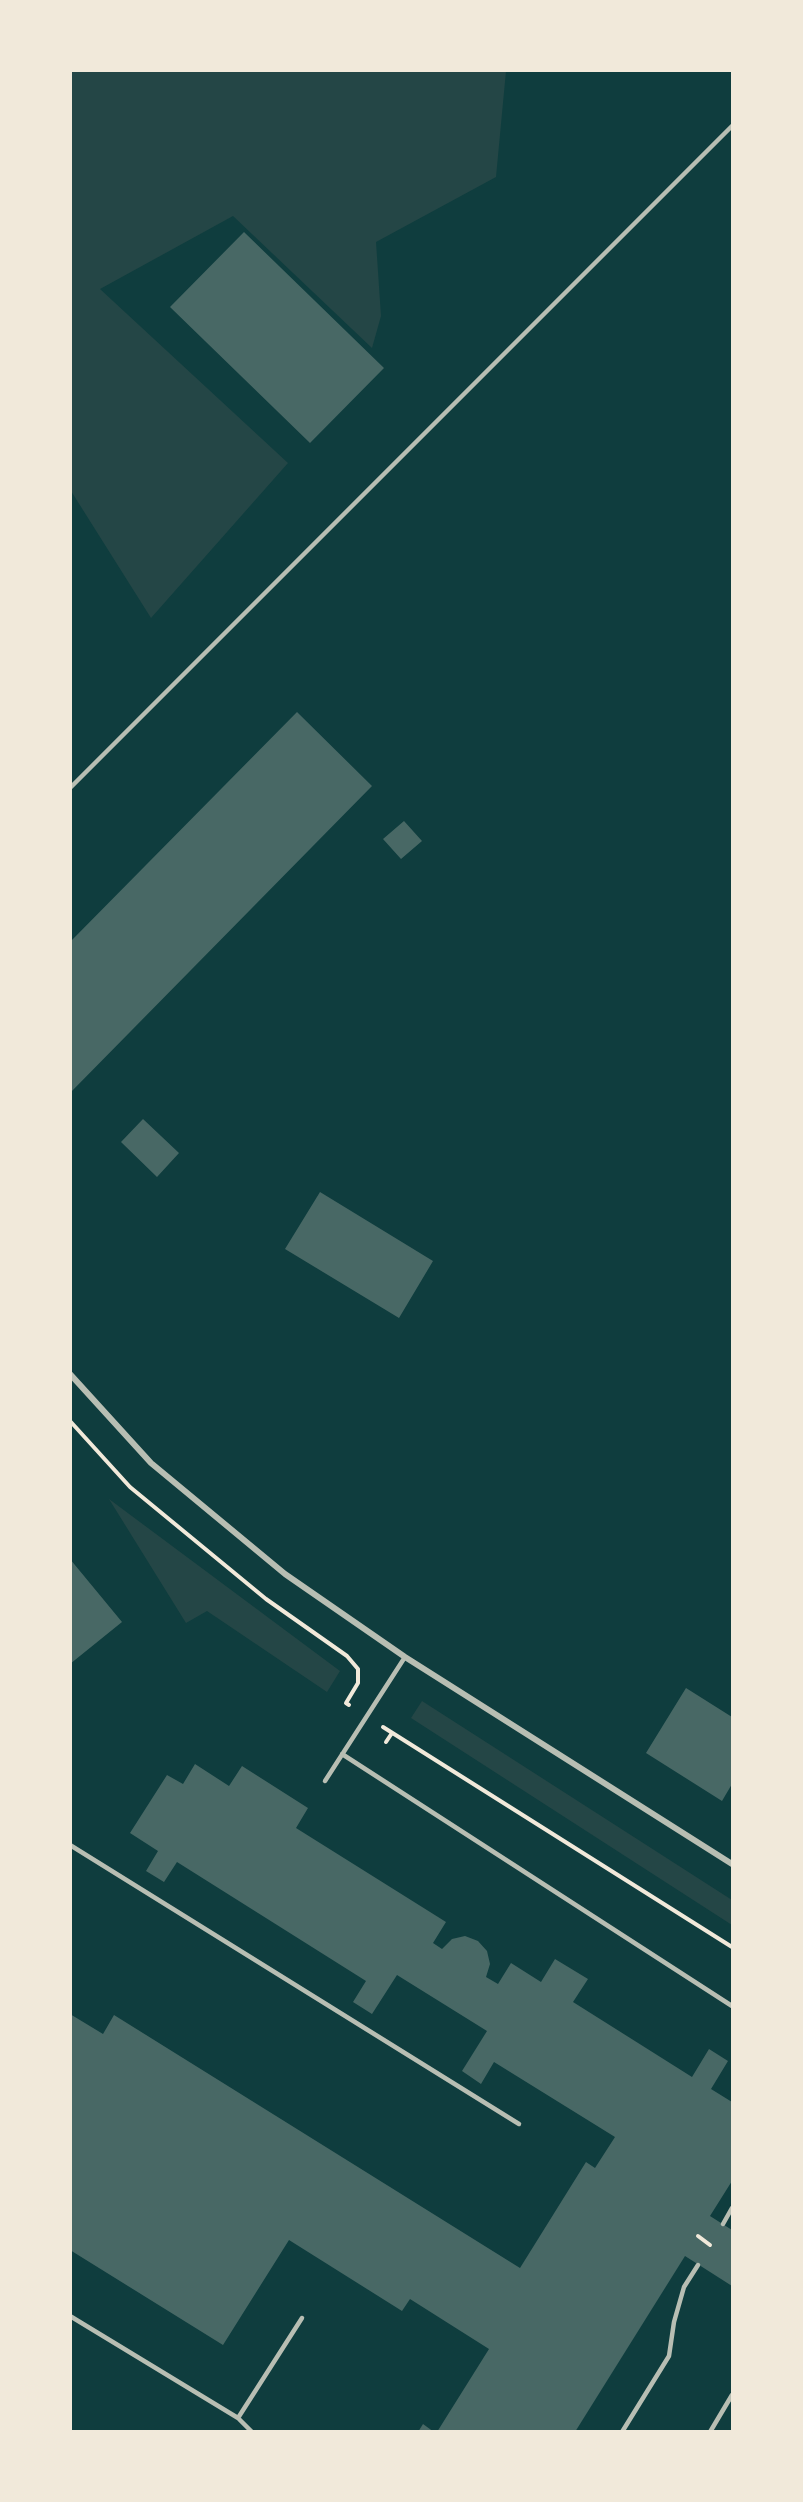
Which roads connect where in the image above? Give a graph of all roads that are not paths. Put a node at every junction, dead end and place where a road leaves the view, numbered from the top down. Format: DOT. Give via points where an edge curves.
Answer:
graph roads {
  1 [pos="732,126"];
  2 [pos="70,788"];
  3 [pos="70,1374"];
  4 [pos="405,1657"];
  5 [pos="342,1754"];
  6 [pos="325,1781"];
  7 [pos="70,1845"];
  8 [pos="732,1864"];
  9 [pos="732,2006"];
  10 [pos="519,2124"];
  11 [pos="732,2208"];
  12 [pos="723,2224"];
  13 [pos="698,2265"];
  14 [pos="70,2316"];
  15 [pos="302,2318"];
  16 [pos="732,2395"];
  17 [pos="238,2418"];
  18 [pos="252,2432"];
  19 [pos="622,2432"];
  20 [pos="710,2432"];
  1 -- 2 [label="lane"];
  3 -- 4 [label="street" via="151,1463 285,1574"];
  4 -- 5 [label="lane"];
  4 -- 8 [label="street"];
  5 -- 6 [label="lane"];
  5 -- 9 [label="lane"];
  7 -- 10 [label="lane"];
  11 -- 12 [label="lane"];
  13 -- 19 [label="lane" via="684,2288 669,2356"];
  14 -- 17 [label="lane"];
  15 -- 17 [label="lane"];
  16 -- 20 [label="lane"];
  17 -- 18 [label="lane"];
}
